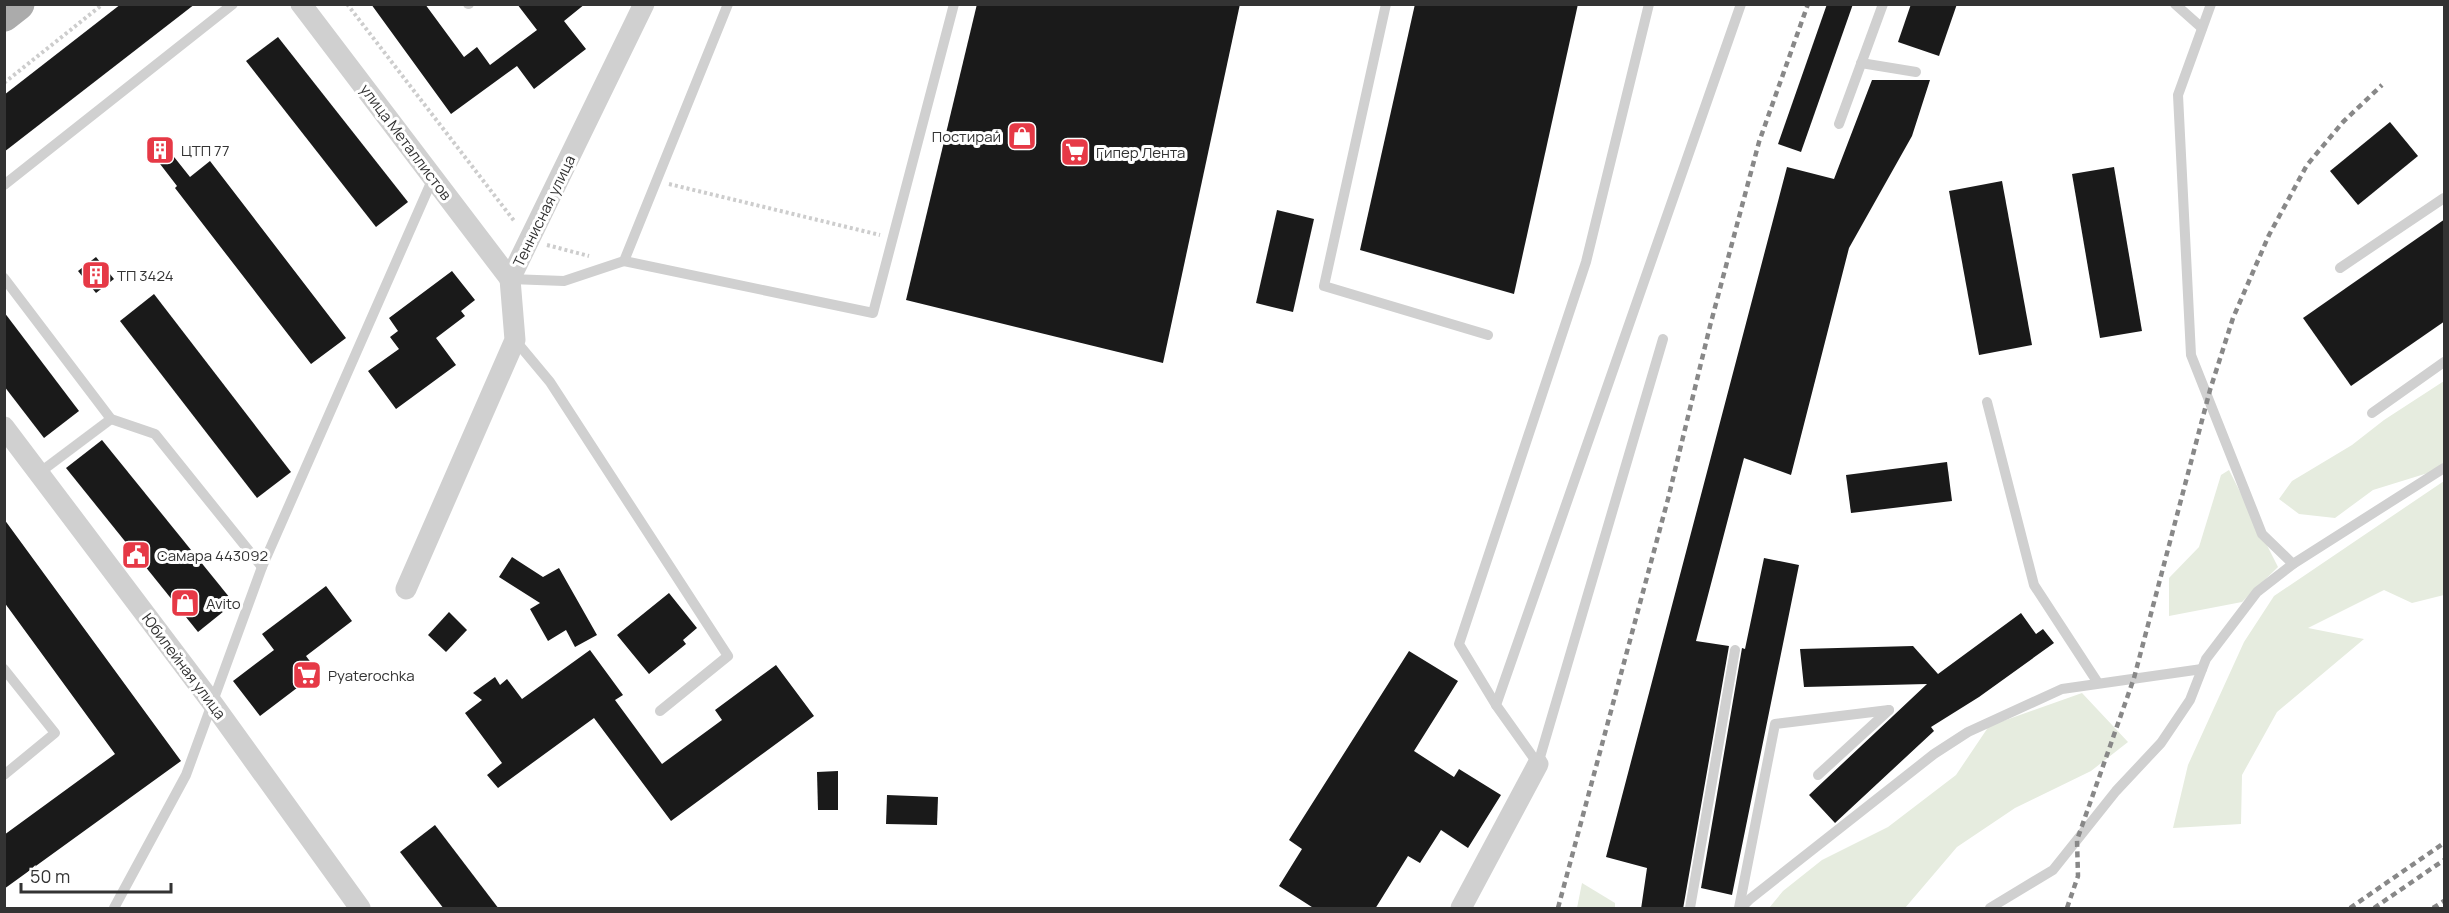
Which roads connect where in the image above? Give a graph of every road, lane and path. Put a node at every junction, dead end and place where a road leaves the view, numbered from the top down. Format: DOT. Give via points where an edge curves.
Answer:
graph roads {
  1 [pos="18,4"];
  2 [pos="103,4"];
  3 [pos="233,4"];
  4 [pos="301,4"];
  5 [pos="347,4"];
  6 [pos="644,4"];
  7 [pos="728,4"];
  8 [pos="954,4"];
  9 [pos="1386,4"];
  10 [pos="1649,4"];
  11 [pos="1741,4"];
  12 [pos="1883,4"];
  13 [pos="2175,4"];
  14 [pos="2211,4"];
  15 [pos="4,15"];
  16 [pos="2202,28"];
  17 [pos="1862,63"];
  18 [pos="1916,72"];
  19 [pos="4,83"];
  20 [pos="1839,124"];
  21 [pos="433,178"];
  22 [pos="656,181"];
  23 [pos="4,185"];
  24 [pos="2445,198"];
  25 [pos="893,238"];
  26 [pos="529,240"];
  27 [pos="594,255"];
  28 [pos="624,261"];
  29 [pos="2340,268"];
  30 [pos="4,278"];
  31 [pos="510,279"];
  32 [pos="1488,335"];
  33 [pos="1663,339"];
  34 [pos="515,340"];
  35 [pos="2445,362"];
  36 [pos="1987,402"];
  37 [pos="2372,413"];
  38 [pos="111,419"];
  39 [pos="4,427"];
  40 [pos="2445,468"];
  41 [pos="39,473"];
  42 [pos="2293,564"];
  43 [pos="262,567"];
  44 [pos="406,590"];
  45 [pos="1735,650"];
  46 [pos="4,669"];
  47 [pos="2202,669"];
  48 [pos="2098,684"];
  49 [pos="213,704"];
  50 [pos="1496,705"];
  51 [pos="660,711"];
  52 [pos="1538,764"];
  53 [pos="4,775"];
  54 [pos="1818,775"];
  55 [pos="114,909"];
  56 [pos="360,909"];
  57 [pos="1461,909"];
  58 [pos="1690,909"];
  59 [pos="1740,909"];
  60 [pos="1990,909"];
  1 -- 15 [label="main road"];
  2 -- 19 [label="path"];
  3 -- 23 [label="lane"];
  4 -- 21 [label="street, улица Металлистов"];
  5 -- 26 [label="path"];
  6 -- 26 [label="street, Теннисная улица"];
  7 -- 22 [label="lane"];
  8 -- 25 [label="lane"];
  9 -- 32 [label="lane" via="1324,286"];
  10 -- 50 [label="lane" via="1586,262 1459,644"];
  11 -- 50 [label="lane"];
  12 -- 17 [label="lane"];
  13 -- 16 [label="lane"];
  14 -- 16 [label="lane"];
  16 -- 42 [label="lane" via="2178,95 2190,354 2262,534"];
  17 -- 18 [label="lane"];
  17 -- 20 [label="lane"];
  21 -- 31 [label="street, улица Металлистов"];
  21 -- 43 [label="lane"];
  22 -- 25 [label="path"];
  22 -- 28 [label="lane"];
  24 -- 29 [label="lane"];
  25 -- 28 [label="lane" via="873,313"];
  26 -- 27 [label="path"];
  26 -- 31 [label="street, Теннисная улица"];
  28 -- 31 [label="lane" via="564,281"];
  30 -- 38 [label="lane"];
  31 -- 34 [label="street, Теннисная улица"];
  33 -- 52 [label="lane"];
  34 -- 44 [label="street, Теннисная улица"];
  34 -- 51 [label="lane" via="550,382 728,656"];
  35 -- 37 [label="lane"];
  36 -- 48 [label="lane" via="2034,585"];
  38 -- 41 [label="lane"];
  38 -- 43 [label="lane" via="155,434"];
  39 -- 41 [label="street, Юбилейная улица"];
  40 -- 42 [label="lane"];
  41 -- 49 [label="street, Юбилейная улица"];
  42 -- 47 [label="lane" via="2257,592"];
  43 -- 49 [label="lane"];
  45 -- 58 [label="lane"];
  46 -- 53 [label="lane" via="55,733"];
  47 -- 48 [label="lane"];
  47 -- 60 [label="lane" via="2190,700 2161,743 2116,791 2053,870"];
  48 -- 59 [label="lane" via="2062,689 1968,732 1934,754"];
  49 -- 55 [label="lane" via="186,775"];
  49 -- 56 [label="street, Юбилейная улица"];
  50 -- 52 [label="lane"];
  52 -- 57 [label="street"];
  54 -- 59 [label="lane" via="1889,710 1775,724"];
}
